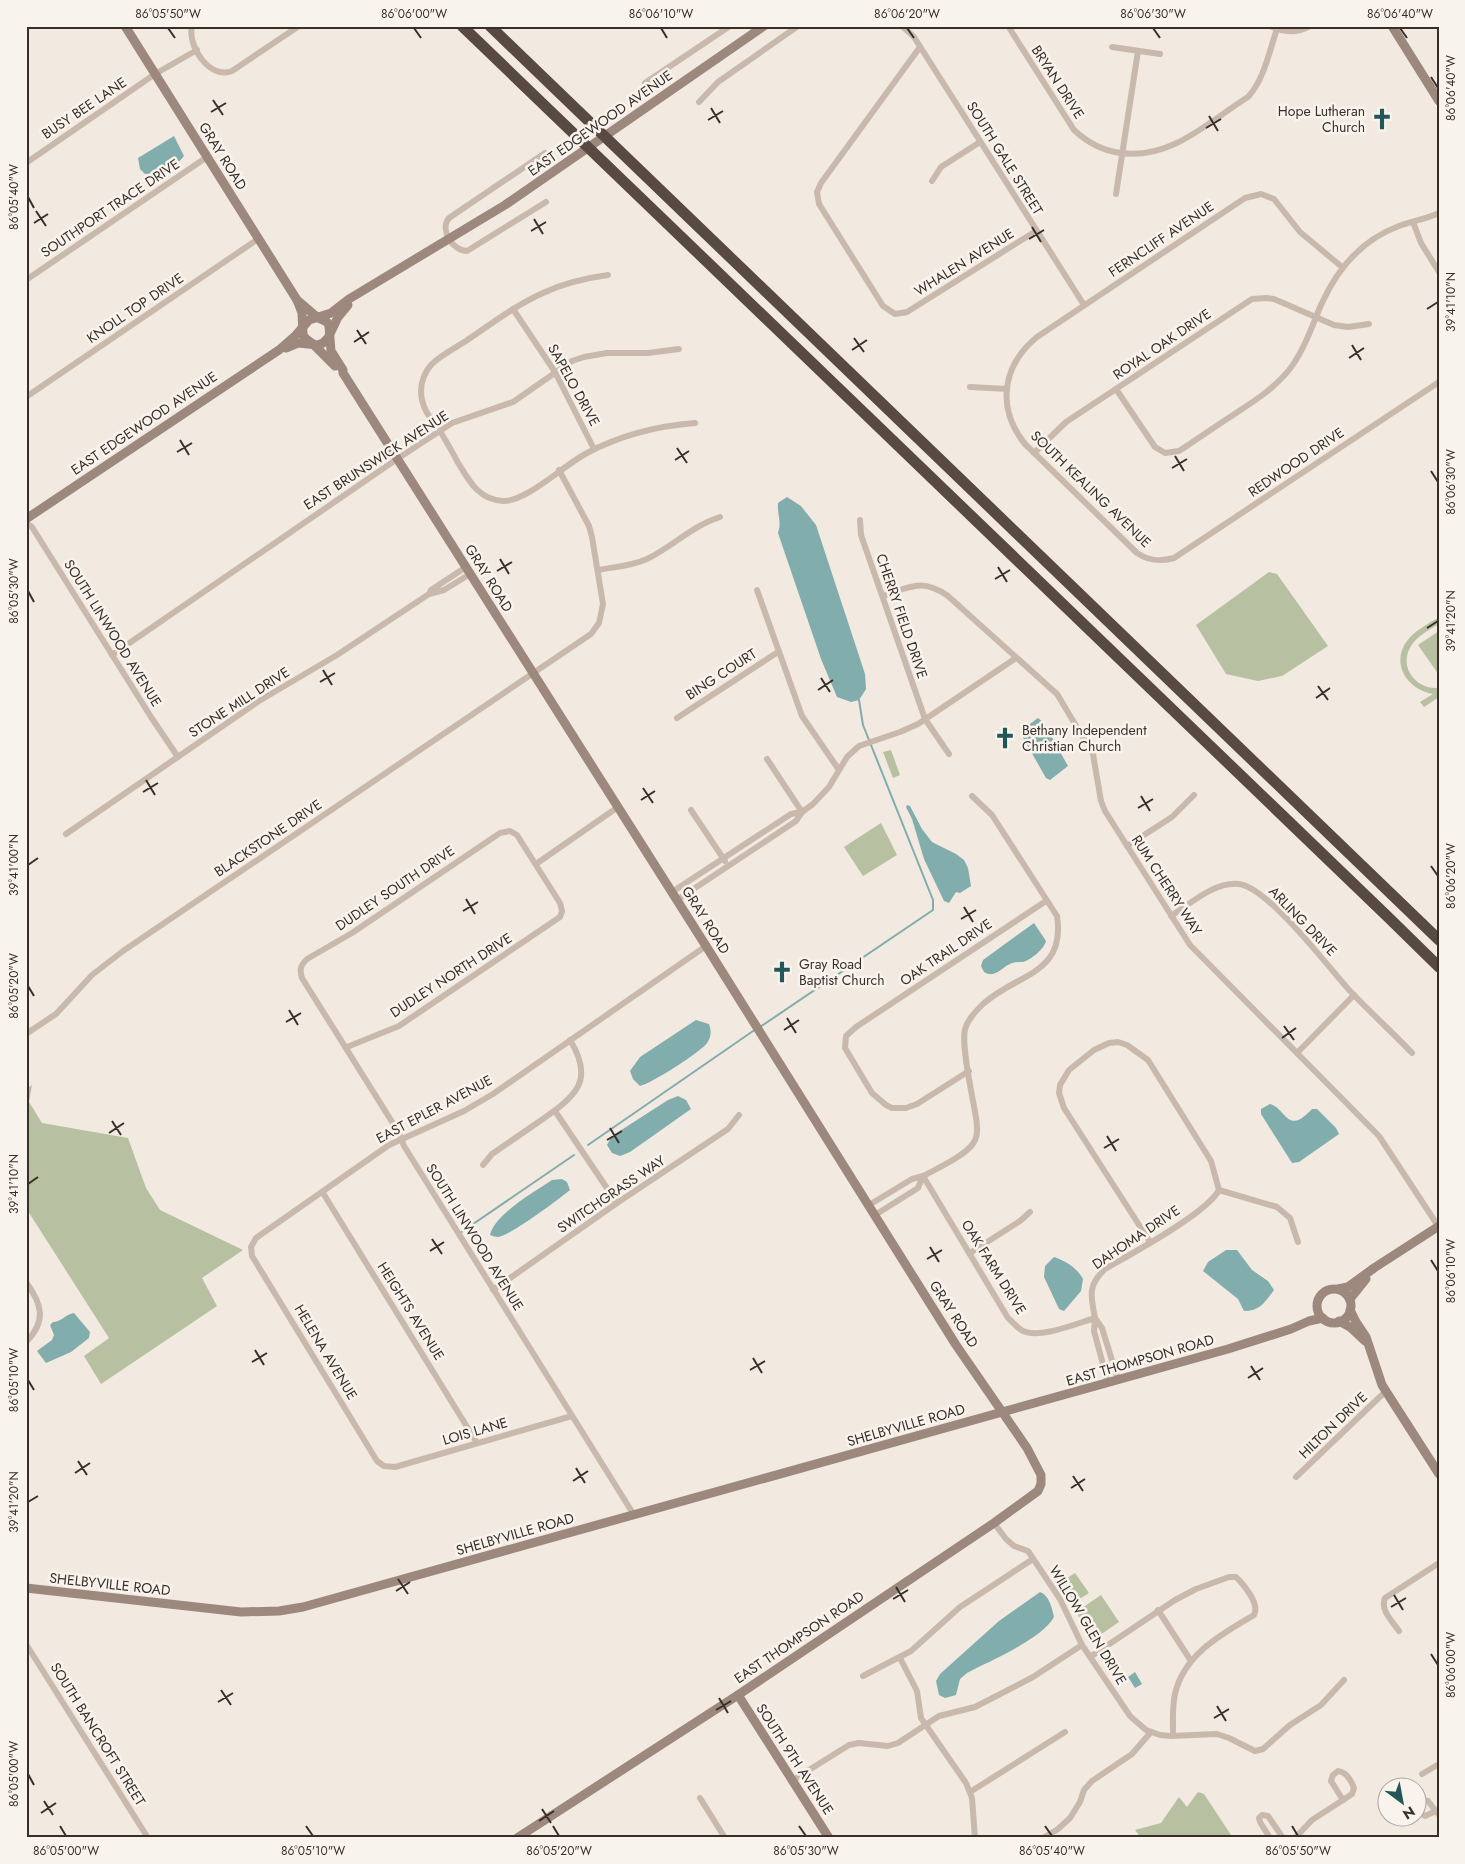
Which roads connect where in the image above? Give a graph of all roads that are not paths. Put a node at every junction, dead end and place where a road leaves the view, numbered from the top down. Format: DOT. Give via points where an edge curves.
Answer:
graph roads {
  1 [pos="125,26"];
  2 [pos="192,26"];
  3 [pos="299,26"];
  4 [pos="462,26"];
  5 [pos="490,26"];
  6 [pos="730,26"];
  7 [pos="764,26"];
  8 [pos="798,26"];
  9 [pos="902,26"];
  10 [pos="1310,26"];
  11 [pos="1392,26"];
  12 [pos="1009,27"];
  13 [pos="1274,28"];
  14 [pos="920,47"];
  15 [pos="1112,47"];
  16 [pos="197,50"];
  17 [pos="1138,51"];
  18 [pos="1160,54"];
  19 [pos="155,74"];
  20 [pos="645,83"];
  21 [pos="1439,101"];
  22 [pos="699,102"];
  23 [pos="980,142"];
  24 [pos="545,154"];
  25 [pos="1122,154"];
  26 [pos="207,157"];
  27 [pos="26,163"];
  28 [pos="932,180"];
  29 [pos="1116,194"];
  30 [pos="546,202"];
  31 [pos="1439,213"];
  32 [pos="1413,222"];
  33 [pos="1036,232"];
  34 [pos="258,239"];
  35 [pos="449,239"];
  36 [pos="1342,267"];
  37 [pos="1439,272"];
  38 [pos="608,275"];
  39 [pos="26,280"];
  40 [pos="354,296"];
  41 [pos="297,300"];
  42 [pos="1084,305"];
  43 [pos="513,309"];
  44 [pos="1316,317"];
  45 [pos="318,318"];
  46 [pos="1369,324"];
  47 [pos="304,326"];
  48 [pos="330,334"];
  49 [pos="313,344"];
  50 [pos="679,349"];
  51 [pos="279,350"];
  52 [pos="556,372"];
  53 [pos="342,373"];
  54 [pos="1439,382"];
  55 [pos="970,387"];
  56 [pos="1116,389"];
  57 [pos="1007,390"];
  58 [pos="26,397"];
  59 [pos="695,423"];
  60 [pos="440,432"];
  61 [pos="594,449"];
  62 [pos="1034,453"];
  63 [pos="397,459"];
  64 [pos="559,470"];
  65 [pos="720,517"];
  66 [pos="860,520"];
  67 [pos="26,521"];
  68 [pos="1166,560"];
  69 [pos="468,570"];
  70 [pos="598,570"];
  71 [pos="757,590"];
  72 [pos="883,596"];
  73 [pos="778,652"];
  74 [pos="112,655"];
  75 [pos="1016,658"];
  76 [pos="533,674"];
  77 [pos="677,718"];
  78 [pos="925,719"];
  79 [pos="949,754"];
  80 [pos="178,757"];
  81 [pos="767,759"];
  82 [pos="839,770"];
  83 [pos="1194,795"];
  84 [pos="972,796"];
  85 [pos="618,807"];
  86 [pos="691,810"];
  87 [pos="802,812"];
  88 [pos="66,834"];
  89 [pos="1127,846"];
  90 [pos="724,858"];
  91 [pos="536,864"];
  92 [pos="729,866"];
  93 [pos="672,892"];
  94 [pos="677,900"];
  95 [pos="1046,901"];
  96 [pos="1171,916"];
  97 [pos="1439,940"];
  98 [pos="706,946"];
  99 [pos="1439,967"];
  100 [pos="300,971"];
  101 [pos="1354,995"];
  102 [pos="26,1034"];
  103 [pos="570,1040"];
  104 [pos="347,1047"];
  105 [pos="1297,1053"];
  106 [pos="1412,1053"];
  107 [pos="969,1071"];
  108 [pos="555,1111"];
  109 [pos="738,1115"];
  110 [pos="401,1140"];
  111 [pos="483,1166"];
  112 [pos="923,1176"];
  113 [pos="1219,1190"];
  114 [pos="323,1193"];
  115 [pos="617,1203"];
  116 [pos="869,1205"];
  117 [pos="1030,1212"];
  118 [pos="875,1215"];
  119 [pos="1439,1226"];
  120 [pos="1150,1242"];
  121 [pos="1298,1242"];
  122 [pos="251,1247"];
  123 [pos="970,1253"];
  124 [pos="1389,1259"];
  125 [pos="26,1282"];
  126 [pos="493,1290"];
  127 [pos="1338,1290"];
  128 [pos="1350,1299"];
  129 [pos="1318,1309"];
  130 [pos="1350,1310"];
  131 [pos="1095,1318"];
  132 [pos="1323,1318"];
  133 [pos="1340,1322"];
  134 [pos="1283,1332"];
  135 [pos="26,1342"];
  136 [pos="1368,1345"];
  137 [pos="1118,1380"];
  138 [pos="1108,1383"];
  139 [pos="1386,1391"];
  140 [pos="1003,1412"];
  141 [pos="572,1416"];
  142 [pos="477,1443"];
  143 [pos="385,1466"];
  144 [pos="1439,1474"];
  145 [pos="1296,1477"];
  146 [pos="1041,1484"];
  147 [pos="634,1515"];
  148 [pos="994,1523"];
  149 [pos="1033,1559"];
  150 [pos="1439,1564"];
  151 [pos="26,1588"];
  152 [pos="1158,1610"];
  153 [pos="1399,1631"];
  154 [pos="26,1644"];
  155 [pos="1082,1645"];
  156 [pos="1090,1657"];
  157 [pos="900,1658"];
  158 [pos="1191,1661"];
  159 [pos="863,1676"];
  160 [pos="1344,1680"];
  161 [pos="738,1695"];
  162 [pos="925,1725"];
  163 [pos="1066,1732"];
  164 [pos="1151,1732"];
  165 [pos="1173,1736"];
  166 [pos="1439,1764"];
  167 [pos="1422,1774"];
  168 [pos="793,1780"];
  169 [pos="970,1792"];
  170 [pos="700,1798"];
  171 [pos="1343,1800"];
  172 [pos="1428,1801"];
  173 [pos="1437,1813"];
  174 [pos="148,1838"];
  175 [pos="517,1838"];
  176 [pos="725,1838"];
  177 [pos="830,1838"];
  178 [pos="975,1838"];
  179 [pos="1042,1838"];
  180 [pos="1270,1838"];
  181 [pos="1283,1838"];
  182 [pos="1295,1838"];
  1 -- 19 [label="main road, GRAY ROAD"];
  2 -- 16 [label="street" via="191,39"];
  3 -- 16 [label="street" via="227,73 212,70"];
  4 -- 99 [label="highway"];
  5 -- 97 [label="highway"];
  6 -- 20 [label="street, EAST EDGEWOOD AVENUE"];
  7 -- 35 [label="main road, EAST EDGEWOOD AVENUE" via="571,160"];
  8 -- 22 [label="street" via="718,82"];
  9 -- 14 [label="street, SOUTH GALE STREET"];
  10 -- 13 [label="street" via="1296,32"];
  11 -- 21 [label="main road"];
  12 -- 25 [label="street, BRYAN DRIVE" via="1074,130 1099,147"];
  13 -- 25 [label="street" via="1260,80 1249,96 1171,147 1147,154"];
  14 -- 23 [label="street, SOUTH GALE STREET"];
  14 -- 33 [label="street, WHALEN AVENUE" via="820,183 819,204 883,306 892,313 904,313"];
  15 -- 17 [label="street"];
  16 -- 19 [label="street, BUSY BEE LANE"];
  17 -- 18 [label="street"];
  17 -- 25 [label="street"];
  19 -- 26 [label="main road, GRAY ROAD"];
  19 -- 27 [label="street, BUSY BEE LANE"];
  23 -- 28 [label="street" via="941,167"];
  23 -- 33 [label="street, SOUTH GALE STREET"];
  24 -- 35 [label="street, EAST EDGEWOOD AVENUE" via="449,218 445,225"];
  25 -- 29 [label="street"];
  26 -- 34 [label="main road, GRAY ROAD"];
  26 -- 39 [label="street, SOUTHPORT TRACE DRIVE"];
  30 -- 35 [label="street" via="470,250 458,250"];
  31 -- 32 [label="street"];
  32 -- 36 [label="street" via="1374,238"];
  32 -- 37 [label="street" via="1421,243"];
  33 -- 42 [label="street, SOUTH GALE STREET"];
  34 -- 41 [label="main road, GRAY ROAD"];
  34 -- 58 [label="street, KNOLL TOP DRIVE"];
  35 -- 40 [label="main road, EAST EDGEWOOD AVENUE"];
  36 -- 42 [label="street, FERNCLIFF AVENUE" via="1300,232 1276,201 1264,195 1253,195"];
  36 -- 44 [label="street"];
  38 -- 43 [label="street" via="559,286"];
  40 -- 45 [label="main road, EAST EDGEWOOD AVENUE" via="331,313"];
  40 -- 48 [label="main road, EAST EDGEWOOD AVENUE"];
  41 -- 45 [label="main road, GRAY ROAD"];
  41 -- 47 [label="main road, GRAY ROAD"];
  42 -- 57 [label="street, FERNCLIFF AVENUE" via="1026,346 1014,364"];
  43 -- 52 [label="street, SAPELO DRIVE"];
  43 -- 60 [label="street" via="436,360 426,373 422,401"];
  44 -- 46 [label="street, ROYAL OAK DRIVE" via="1342,326"];
  44 -- 56 [label="street, ROYAL OAK DRIVE" via="1274,299 1252,299"];
  44 -- 56 [label="street" via="1291,368 1274,386 1181,450 1163,452 1154,446"];
  45 -- 47 [label="main road" via="309,320"];
  45 -- 48 [label="main road" via="326,322"];
  47 -- 49 [label="main road" via="303,335"];
  47 -- 51 [label="main road, EAST EDGEWOOD AVENUE"];
  48 -- 49 [label="main road" via="323,343"];
  48 -- 53 [label="main road, GRAY ROAD" via="331,351"];
  49 -- 51 [label="main road, EAST EDGEWOOD AVENUE" via="298,343"];
  49 -- 53 [label="main road, GRAY ROAD"];
  50 -- 52 [label="street, EAST BRUNSWICK AVENUE" via="648,354 593,354 572,361"];
  51 -- 67 [label="main road, EAST EDGEWOOD AVENUE"];
  52 -- 60 [label="street, EAST BRUNSWICK AVENUE" via="512,402 452,423"];
  52 -- 61 [label="street, SAPELO DRIVE"];
  53 -- 63 [label="main road, GRAY ROAD"];
  54 -- 68 [label="street, REDWOOD DRIVE" via="1227,524"];
  55 -- 57 [label="street"];
  56 -- 62 [label="street, ROYAL OAK DRIVE" via="1062,425"];
  57 -- 62 [label="street, SOUTH KEALING AVENUE" via="1012,425"];
  59 -- 61 [label="street" via="639,432"];
  60 -- 63 [label="street, EAST BRUNSWICK AVENUE"];
  60 -- 64 [label="street" via="474,487 494,500 521,498"];
  61 -- 64 [label="street"];
  62 -- 68 [label="street, SOUTH KEALING AVENUE" via="1137,553 1150,560"];
  63 -- 69 [label="main road, GRAY ROAD"];
  63 -- 74 [label="street, EAST BRUNSWICK AVENUE"];
  64 -- 70 [label="street, BLACKSTONE DRIVE" via="591,532"];
  65 -- 70 [label="street" via="704,522 635,564"];
  66 -- 72 [label="street, CHERRY FIELD DRIVE" via="861,535"];
  67 -- 74 [label="street, SOUTH LINWOOD AVENUE"];
  69 -- 76 [label="main road, GRAY ROAD"];
  69 -- 80 [label="street, STONE MILL DRIVE" via="444,590 429,594"];
  70 -- 76 [label="street, BLACKSTONE DRIVE" via="603,604 596,627"];
  71 -- 73 [label="street"];
  72 -- 75 [label="street, RUM CHERRY WAY" via="918,585 934,587"];
  72 -- 78 [label="street, CHERRY FIELD DRIVE"];
  73 -- 77 [label="street, BING COURT"];
  73 -- 82 [label="street" via="802,716"];
  74 -- 80 [label="street, SOUTH LINWOOD AVENUE"];
  75 -- 78 [label="street"];
  75 -- 89 [label="street, RUM CHERRY WAY" via="1057,694 1090,748 1104,809"];
  76 -- 85 [label="main road, GRAY ROAD"];
  76 -- 102 [label="street, BLACKSTONE DRIVE" via="118,955 92,975 56,1014"];
  78 -- 79 [label="street, CHERRY FIELD DRIVE"];
  78 -- 82 [label="street" via="907,729 865,743 847,757"];
  80 -- 88 [label="street, STONE MILL DRIVE"];
  81 -- 87 [label="street"];
  82 -- 87 [label="street" via="829,787"];
  83 -- 89 [label="street" via="1172,818"];
  84 -- 95 [label="street" via="992,815"];
  85 -- 91 [label="street"];
  85 -- 93 [label="main road, GRAY ROAD"];
  86 -- 90 [label="street"];
  87 -- 90 [label="street" via="791,814"];
  87 -- 92 [label="street" via="796,821"];
  89 -- 96 [label="street, RUM CHERRY WAY"];
  90 -- 92 [label="street"];
  90 -- 93 [label="street"];
  91 -- 100 [label="street, DUDLEY SOUTH DRIVE" via="517,835 510,831 500,833 352,933 307,959 301,964"];
  91 -- 104 [label="street, DUDLEY NORTH DRIVE" via="560,903 562,912 556,921 413,1018"];
  92 -- 94 [label="street"];
  93 -- 94 [label="main road, GRAY ROAD"];
  94 -- 98 [label="main road, GRAY ROAD"];
  95 -- 107 [label="street" via="1057,916 1059,938 1052,957 985,1002 968,1022 965,1046"];
  95 -- 107 [label="street, OAK TRAIL DRIVE" via="846,1036 845,1048 872,1093 892,1108 917,1104"];
  96 -- 101 [label="street, ARLING DRIVE" via="1216,888 1233,884 1248,886 1313,946"];
  96 -- 105 [label="street, RUM CHERRY WAY" via="1194,950"];
  98 -- 103 [label="street, EAST EPLER AVENUE"];
  98 -- 116 [label="main road, GRAY ROAD"];
  100 -- 104 [label="street, SOUTH LINWOOD AVENUE"];
  101 -- 105 [label="street"];
  101 -- 106 [label="street, ARLING DRIVE"];
  103 -- 108 [label="street" via="578,1052 582,1068 580,1082 574,1094"];
  103 -- 110 [label="street, EAST EPLER AVENUE" via="488,1097"];
  104 -- 110 [label="street, SOUTH LINWOOD AVENUE"];
  105 -- 119 [label="street, RUM CHERRY WAY" via="1379,1136"];
  107 -- 112 [label="street" via="977,1126 974,1142 963,1153"];
  108 -- 111 [label="street" via="492,1154"];
  108 -- 115 [label="street"];
  109 -- 115 [label="street, SWITCHGRASS WAY" via="728,1129"];
  110 -- 114 [label="street, EAST EPLER AVENUE" via="389,1145"];
  110 -- 126 [label="street, SOUTH LINWOOD AVENUE"];
  112 -- 116 [label="street" via="912,1178"];
  112 -- 118 [label="street" via="918,1188"];
  112 -- 123 [label="street, OAK FARM DRIVE"];
  113 -- 120 [label="street, DAHOMA DRIVE" via="1210,1202"];
  113 -- 120 [label="street" via="1211,1161 1148,1060 1127,1044 1118,1042 1094,1050 1064,1076 1059,1093 1064,1108"];
  113 -- 121 [label="street" via="1277,1207 1290,1218"];
  114 -- 122 [label="street, EAST EPLER AVENUE" via="256,1238"];
  114 -- 142 [label="street, HEIGHTS AVENUE"];
  115 -- 126 [label="street, SWITCHGRASS WAY"];
  116 -- 118 [label="main road, GRAY ROAD"];
  117 -- 123 [label="street"];
  118 -- 140 [label="main road, GRAY ROAD" via="956,1345"];
  119 -- 124 [label="main road"];
  120 -- 131 [label="street, DAHOMA DRIVE" via="1097,1277 1091,1298"];
  122 -- 143 [label="street, HELENA AVENUE" via="252,1256 377,1461"];
  123 -- 131 [label="street, OAK FARM DRIVE" via="1008,1318 1024,1331 1042,1332"];
  124 -- 127 [label="main road" via="1348,1287"];
  124 -- 128 [label="main road"];
  125 -- 135 [label="street" via="36,1296 41,1314 34,1333"];
  126 -- 141 [label="street, SOUTH LINWOOD AVENUE"];
  127 -- 128 [label="main road"];
  127 -- 129 [label="main road" via="1327,1290 1318,1303"];
  128 -- 130 [label="main road"];
  129 -- 132 [label="main road"];
  129 -- 134 [label="main road, EAST THOMPSON ROAD"];
  130 -- 133 [label="main road"];
  130 -- 136 [label="main road"];
  131 -- 137 [label="street, DAHOMA DRIVE" via="1102,1328"];
  131 -- 138 [label="street, DAHOMA DRIVE" via="1094,1331"];
  132 -- 133 [label="main road"];
  132 -- 134 [label="main road, EAST THOMPSON ROAD"];
  133 -- 136 [label="main road"];
  134 -- 137 [label="main road, EAST THOMPSON ROAD"];
  136 -- 139 [label="main road"];
  137 -- 138 [label="main road, EAST THOMPSON ROAD"];
  138 -- 140 [label="main road, EAST THOMPSON ROAD"];
  139 -- 144 [label="main road"];
  139 -- 145 [label="street, HILTON DRIVE"];
  140 -- 146 [label="main road, GRAY ROAD" via="1027,1448 1041,1475"];
  140 -- 147 [label="main road, SHELBYVILLE ROAD"];
  141 -- 142 [label="street, LOIS LANE"];
  141 -- 147 [label="street, SOUTH LINWOOD AVENUE"];
  142 -- 143 [label="street, LOIS LANE" via="395,1467"];
  146 -- 148 [label="main road, EAST THOMPSON ROAD" via="1031,1497"];
  147 -- 151 [label="main road, SHELBYVILLE ROAD" via="311,1605 279,1611 240,1612"];
  148 -- 149 [label="street, WILLOW GLEN DRIVE" via="1006,1539 1028,1552"];
  148 -- 161 [label="main road, EAST THOMPSON ROAD"];
  149 -- 155 [label="street, WILLOW GLEN DRIVE" via="1060,1599"];
  149 -- 157 [label="street" via="964,1604"];
  150 -- 153 [label="street" via="1387,1596 1383,1602"];
  152 -- 156 [label="street"];
  152 -- 158 [label="street"];
  152 -- 158 [label="street" via="1196,1589 1231,1577 1241,1582 1255,1604 1256,1612 1213,1640"];
  154 -- 174 [label="street, SOUTH BANCROFT STREET"];
  155 -- 156 [label="street, WILLOW GLEN DRIVE"];
  155 -- 162 [label="street" via="1033,1677 975,1707 947,1713"];
  156 -- 164 [label="street, WILLOW GLEN DRIVE" via="1130,1716"];
  157 -- 159 [label="street"];
  157 -- 162 [label="street" via="917,1691"];
  158 -- 165 [label="street" via="1175,1694"];
  160 -- 165 [label="street, WILLOW GLEN DRIVE" via="1321,1705 1290,1725 1263,1750 1255,1751 1217,1734"];
  161 -- 168 [label="main road, SOUTH 9TH AVENUE"];
  161 -- 175 [label="main road, EAST THOMPSON ROAD"];
  162 -- 168 [label="street" via="892,1745 849,1745"];
  162 -- 169 [label="street"];
  163 -- 169 [label="street"];
  164 -- 165 [label="street, WILLOW GLEN DRIVE"];
  164 -- 179 [label="street" via="1132,1754 1092,1781 1066,1822"];
  166 -- 167 [label="street"];
  168 -- 177 [label="main road, SOUTH 9TH AVENUE"];
  169 -- 178 [label="street"];
  170 -- 176 [label="street"];
  171 -- 182 [label="street" via="1312,1820"];
  172 -- 173 [label="street"];
  180 -- 181 [label="street" via="1260,1822 1262,1815 1268,1816"];
}
